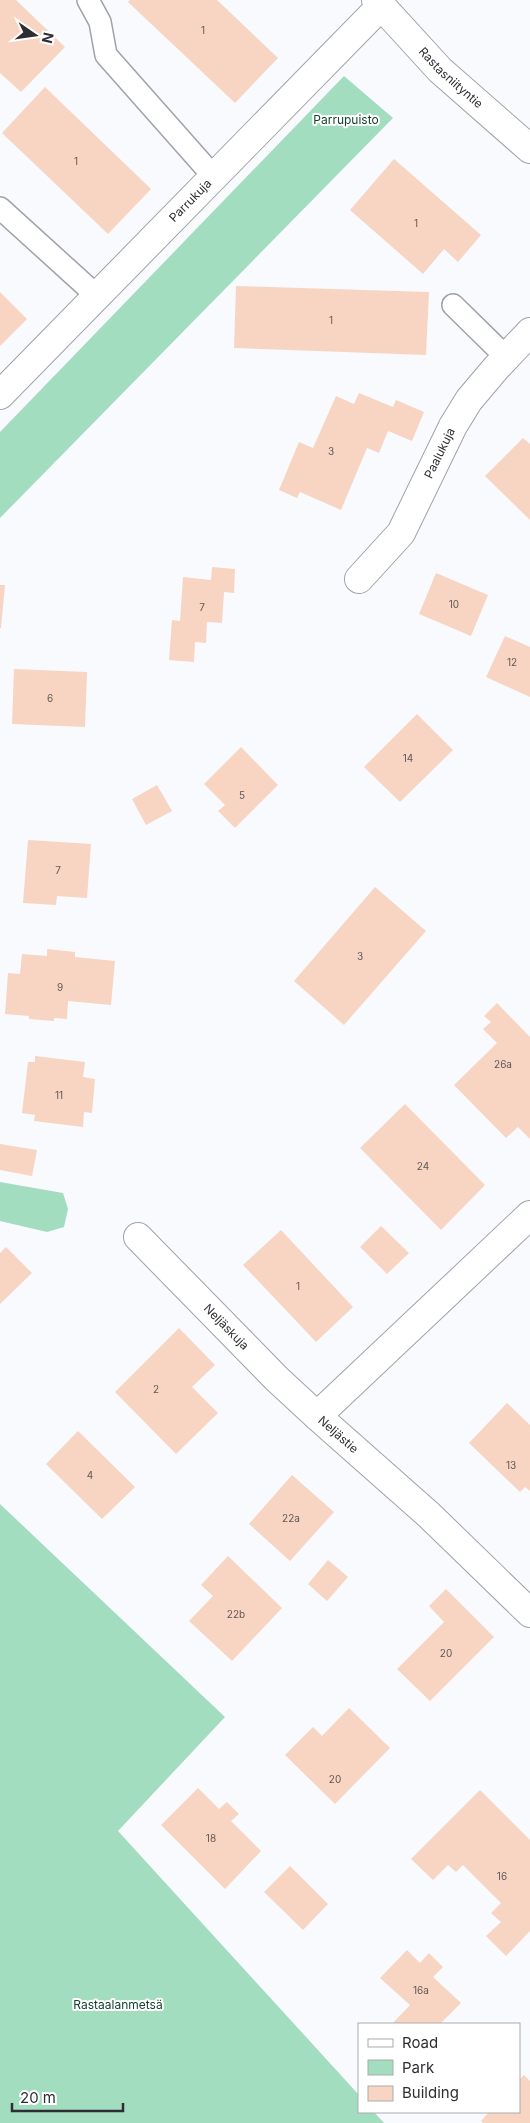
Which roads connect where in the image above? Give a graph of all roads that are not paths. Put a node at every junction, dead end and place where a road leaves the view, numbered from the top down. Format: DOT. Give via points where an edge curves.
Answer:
graph roads {
  1 [pos="88,0"];
  2 [pos="378,3"];
  3 [pos="530,149"];
  4 [pos="214,177"];
  5 [pos="0,208"];
  6 [pos="97,296"];
  7 [pos="453,305"];
  8 [pos="530,332"];
  9 [pos="506,358"];
  10 [pos="0,395"];
  11 [pos="360,579"];
  12 [pos="530,1215"];
  13 [pos="138,1237"];
  14 [pos="317,1416"];
  15 [pos="530,1613"];
  1 -- 4 [label="lane" via="100,22 106,55"];
  2 -- 3 [label="street, Rastasniityntie" via="440,70"];
  2 -- 4 [label="street, Parrukuja"];
  4 -- 6 [label="street, Parrukuja"];
  5 -- 6 [label="lane"];
  6 -- 10 [label="street, Parrukuja"];
  7 -- 9 [label="lane"];
  8 -- 9 [label="street, Paalukuja"];
  9 -- 11 [label="street, Paalukuja" via="469,400 453,426 401,533"];
  12 -- 14 [label="street, Neljästie"];
  13 -- 14 [label="street, Neljäskuja"];
  14 -- 15 [label="street, Neljästie" via="429,1515"];
}
